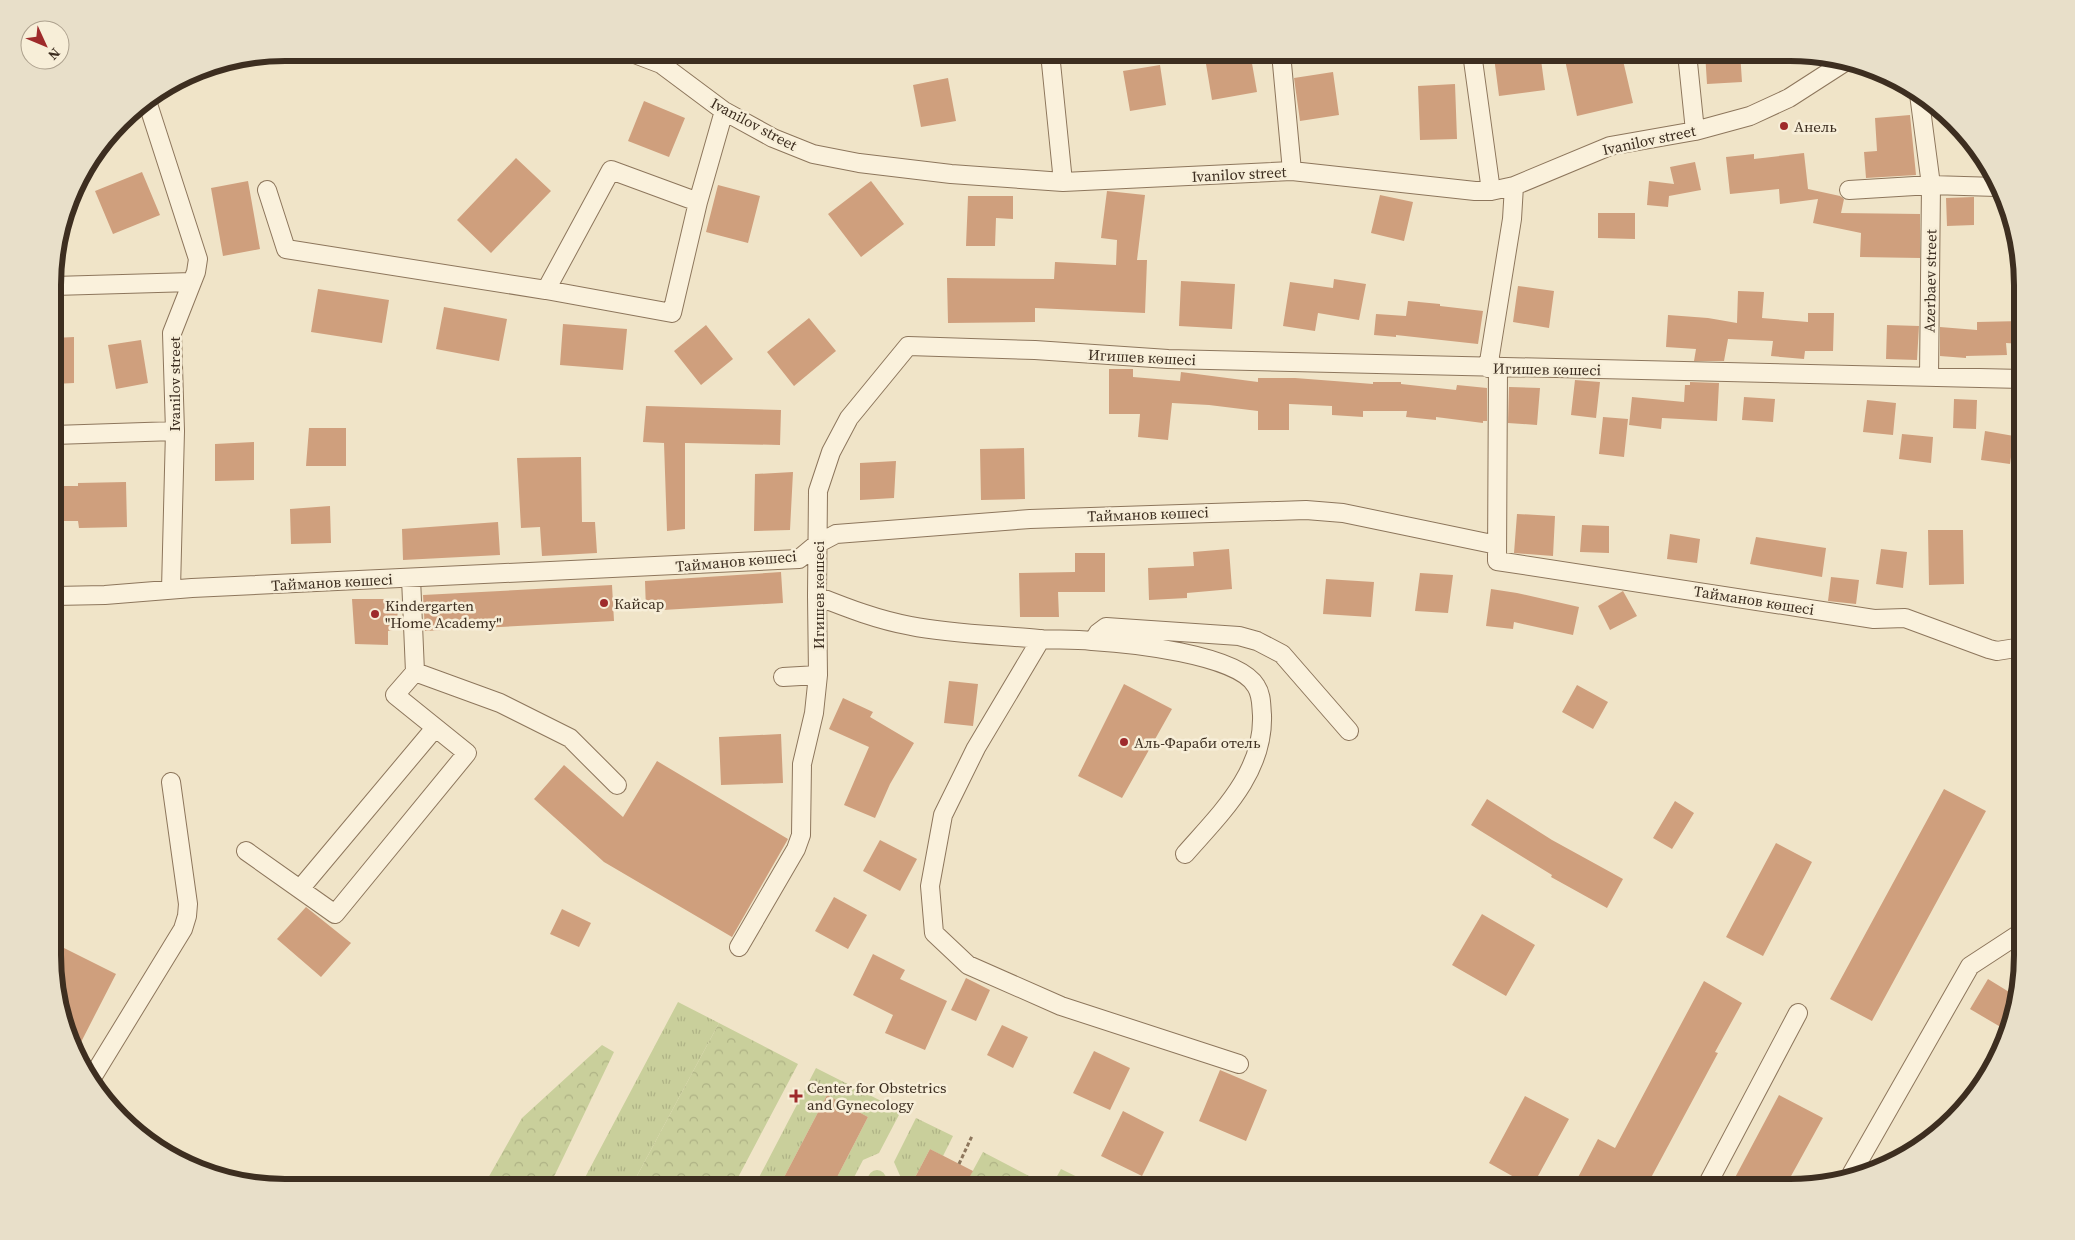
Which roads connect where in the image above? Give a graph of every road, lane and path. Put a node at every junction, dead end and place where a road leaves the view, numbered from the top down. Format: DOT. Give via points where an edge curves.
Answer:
graph roads {
  1 [pos="653,61"];
  2 [pos="1051,61"];
  3 [pos="1282,61"];
  4 [pos="1473,61"];
  5 [pos="1689,61"];
  6 [pos="1838,67"];
  7 [pos="1921,104"];
  8 [pos="148,108"];
  9 [pos="724,111"];
  10 [pos="1695,131"];
  11 [pos="1292,171"];
  12 [pos="1063,182"];
  13 [pos="1931,185"];
  14 [pos="1514,186"];
  15 [pos="1991,186"];
  16 [pos="267,190"];
  17 [pos="1849,190"];
  18 [pos="1491,191"];
  19 [pos="698,202"];
  20 [pos="192,282"];
  21 [pos="61,286"];
  22 [pos="546,290"];
  23 [pos="1493,368"];
  24 [pos="1929,377"];
  25 [pos="2014,379"];
  26 [pos="175,431"];
  27 [pos="61,435"];
  28 [pos="817,544"];
  29 [pos="1497,545"];
  30 [pos="411,578"];
  31 [pos="171,589"];
  32 [pos="61,596"];
  33 [pos="817,596"];
  34 [pos="1041,639"];
  35 [pos="1093,641"];
  36 [pos="2014,648"];
  37 [pos="415,672"];
  38 [pos="818,676"];
  39 [pos="783,677"];
  40 [pos="435,728"];
  41 [pos="1350,731"];
  42 [pos="171,782"];
  43 [pos="617,785"];
  44 [pos="246,851"];
  45 [pos="1185,854"];
  46 [pos="300,889"];
  47 [pos="2014,937"];
  48 [pos="739,947"];
  49 [pos="1798,1013"];
  50 [pos="1239,1064"];
  51 [pos="95,1073"];
  52 [pos="972,1136"];
  53 [pos="959,1164"];
  54 [pos="1854,1169"];
  55 [pos="1710,1179"];
  1 -- 9 [label="street, Ivanilov street"];
  2 -- 12 [label="street"];
  3 -- 11 [label="street"];
  4 -- 18 [label="street"];
  5 -- 10 [label="street"];
  6 -- 10 [label="street, Ivanilov street" via="1789,98 1750,116"];
  7 -- 13 [label="street, Azerbaev street"];
  8 -- 20 [label="street, Ivanilov street" via="198,259"];
  9 -- 12 [label="street, Ivanilov street" via="774,138 813,154 859,163"];
  9 -- 19 [label="street"];
  10 -- 14 [label="street, Ivanilov street" via="1610,146"];
  11 -- 12 [label="street, Ivanilov street"];
  11 -- 18 [label="street, Ivanilov street"];
  13 -- 15 [label="street"];
  13 -- 17 [label="street"];
  13 -- 24 [label="street, Azerbaev street"];
  14 -- 18 [label="street, Ivanilov street"];
  14 -- 23 [label="street, Тайманов көшесі"];
  16 -- 22 [label="street" via="286,249"];
  19 -- 22 [label="street" via="611,170"];
  19 -- 22 [label="street" via="672,313"];
  20 -- 21 [label="street"];
  20 -- 26 [label="street, Ivanilov street" via="172,333"];
  23 -- 24 [label="street, Игишев көшесі"];
  23 -- 28 [label="street, Игишев көшесі" via="1168,359 908,346 849,418 831,452 818,491"];
  23 -- 29 [label="street, Тайманов көшесі"];
  24 -- 25 [label="street, Игишев көшесі"];
  26 -- 27 [label="street"];
  26 -- 31 [label="street, Ivanilov street"];
  28 -- 29 [label="street, Тайманов көшесі" via="836,534 1030,518 1306,510 1343,513"];
  28 -- 30 [label="street, Тайманов көшесі" via="799,558"];
  28 -- 33 [label="street, Игишев көшесі"];
  29 -- 36 [label="street, Тайманов көшесі" via="1497,561 1874,619 1905,618 1989,649"];
  30 -- 31 [label="street, Тайманов көшесі"];
  30 -- 37 [label="street"];
  31 -- 32 [label="street, Тайманов көшесі"];
  33 -- 34 [label="street" via="863,614 911,626"];
  33 -- 38 [label="street, Игишев көшесі"];
  34 -- 35 [label="street"];
  34 -- 50 [label="street" via="976,748 943,814 930,886 934,933 968,965 1060,1006"];
  35 -- 41 [label="street" via="1106,627 1239,636 1256,641 1282,654 1294,665"];
  35 -- 45 [label="street" via="1214,660 1256,684 1261,696 1262,722 1259,748 1250,772 1234,797"];
  37 -- 40 [label="street" via="395,695"];
  37 -- 43 [label="street" via="500,703 570,738"];
  38 -- 39 [label="street"];
  38 -- 48 [label="street, Игишев көшесі" via="814,713 802,764 801,835"];
  40 -- 46 [label="street"];
  40 -- 46 [label="street" via="467,753 335,914"];
  42 -- 51 [label="street" via="187,916 183,929"];
  44 -- 46 [label="street"];
  47 -- 54 [label="street" via="1970,966"];
  49 -- 55 [label="street"];
  52 -- 53 [label="path"];
}
